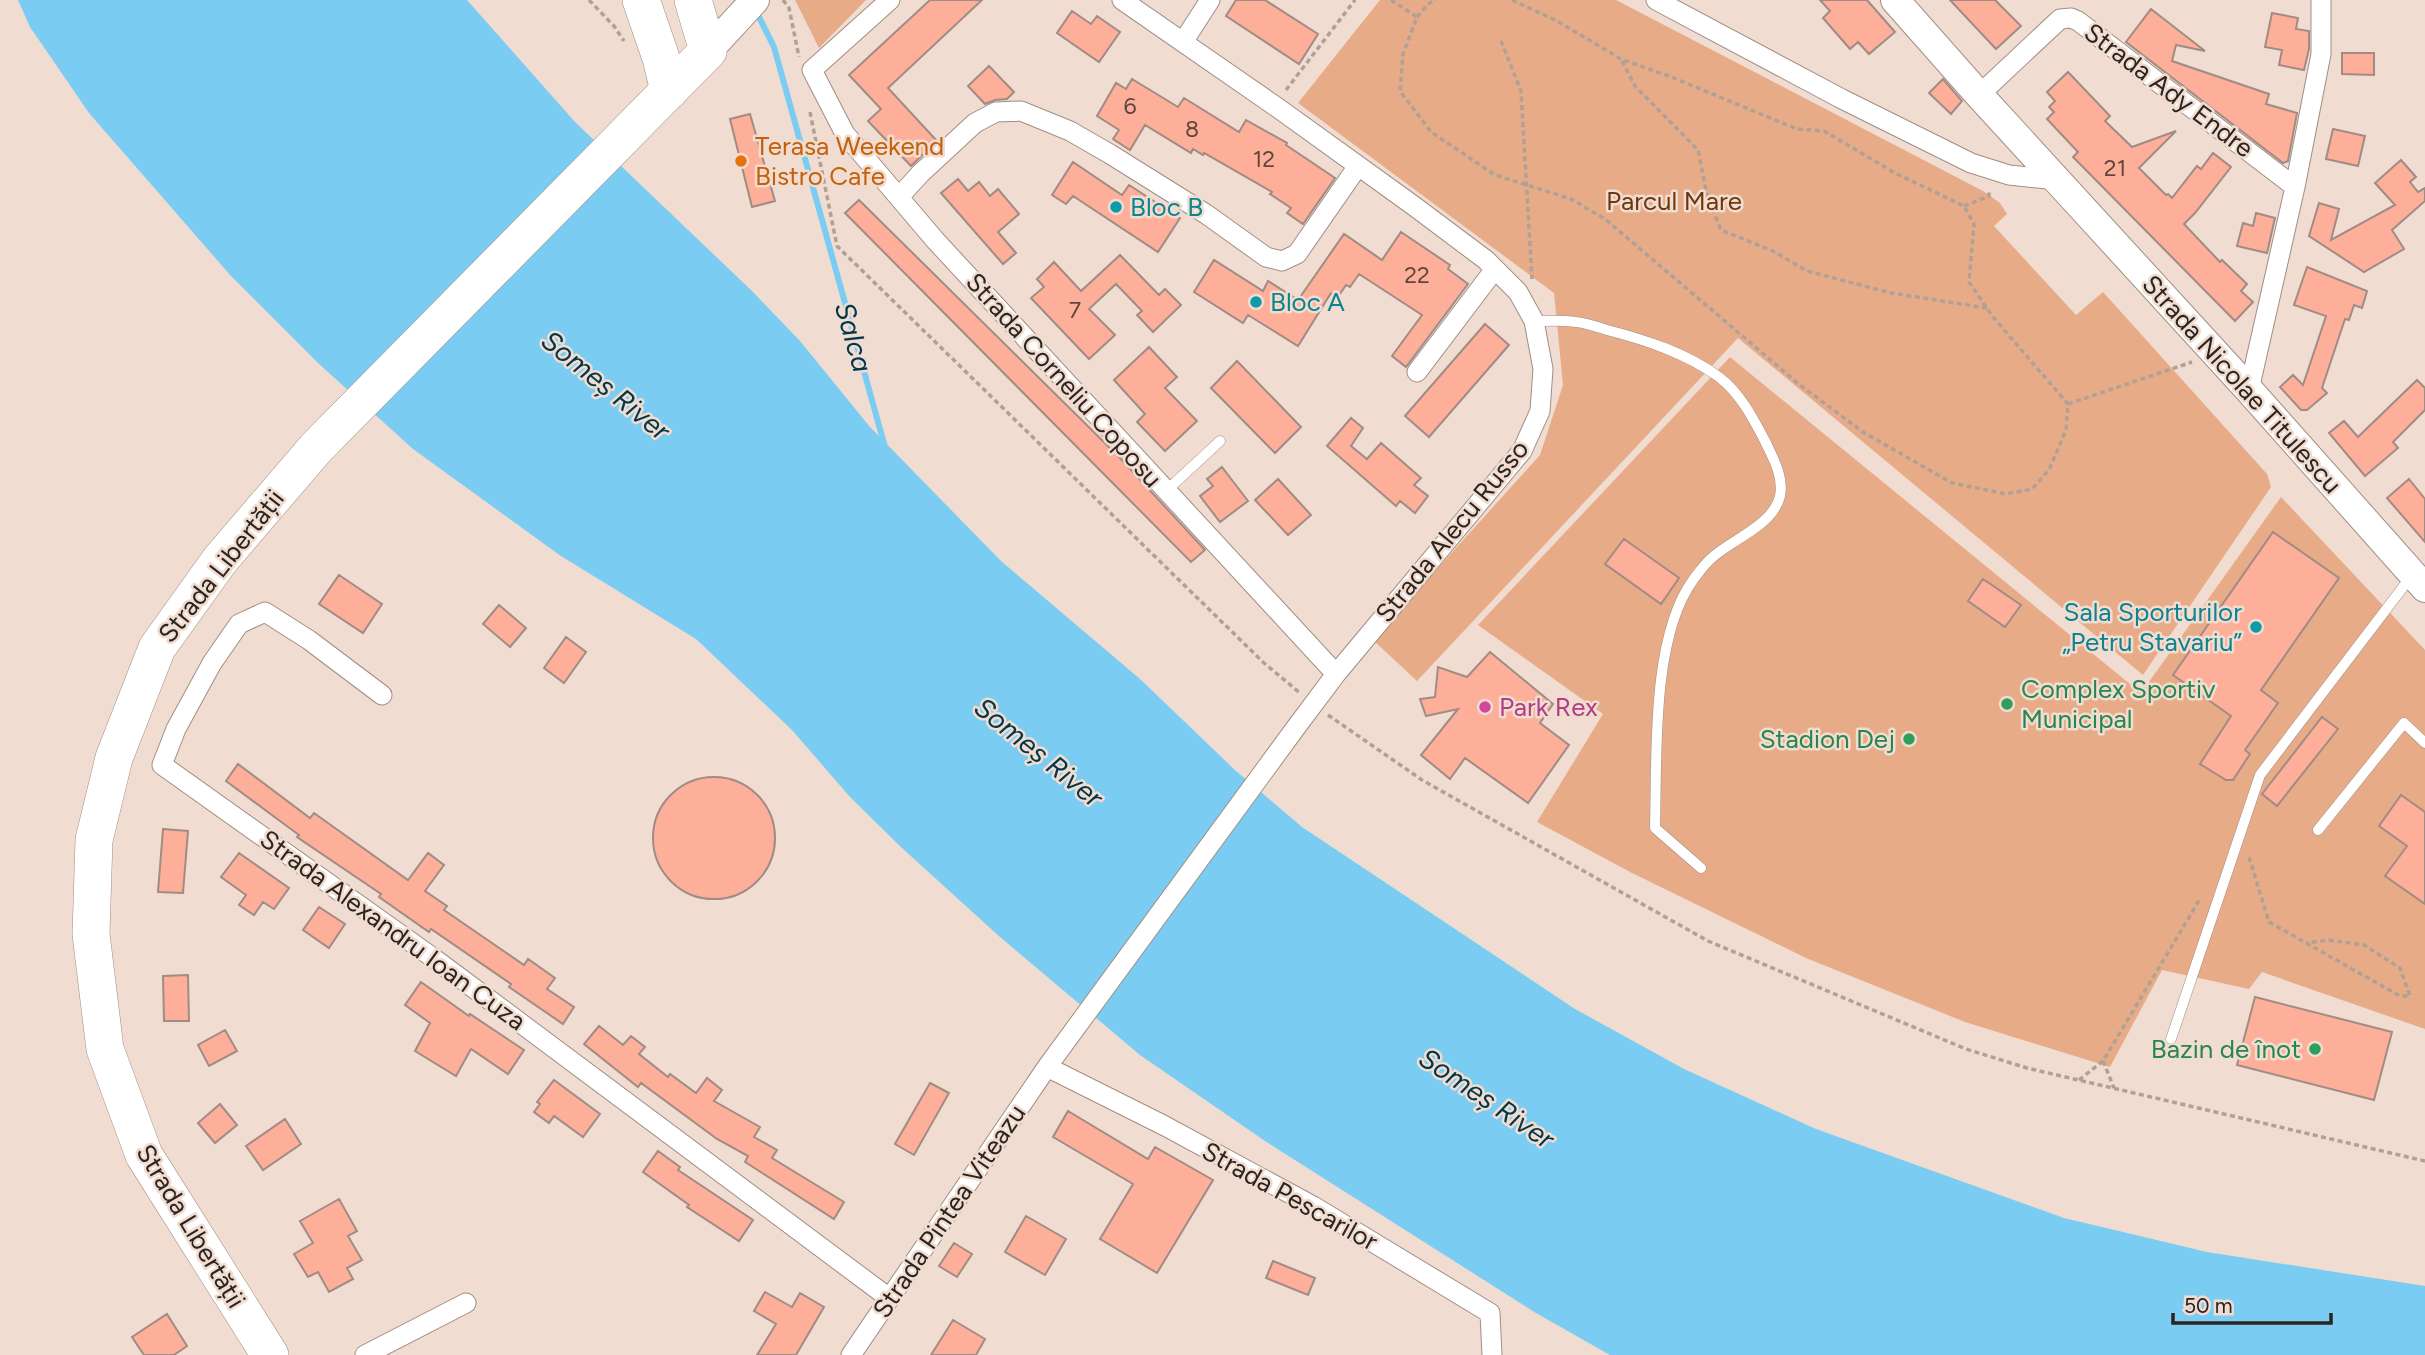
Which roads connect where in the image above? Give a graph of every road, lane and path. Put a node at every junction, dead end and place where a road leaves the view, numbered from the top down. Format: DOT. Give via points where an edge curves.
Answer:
graph roads {
  1 [pos="589,0"];
  2 [pos="641,0"];
  3 [pos="693,0"];
  4 [pos="755,0"];
  5 [pos="783,0"];
  6 [pos="890,0"];
  7 [pos="1122,0"];
  8 [pos="1210,0"];
  9 [pos="1355,0"];
  10 [pos="1391,0"];
  11 [pos="1436,0"];
  12 [pos="1512,0"];
  13 [pos="1656,0"];
  14 [pos="1895,0"];
  15 [pos="2321,0"];
  16 [pos="1417,17"];
  17 [pos="1501,41"];
  18 [pos="1183,42"];
  19 [pos="626,45"];
  20 [pos="708,51"];
  21 [pos="1621,60"];
  22 [pos="806,66"];
  23 [pos="668,91"];
  24 [pos="1979,95"];
  25 [pos="808,101"];
  26 [pos="1274,105"];
  27 [pos="1358,166"];
  28 [pos="1989,170"];
  29 [pos="2057,180"];
  30 [pos="1526,183"];
  31 [pos="2295,187"];
  32 [pos="899,197"];
  33 [pos="1964,206"];
  34 [pos="1495,269"];
  35 [pos="1987,307"];
  36 [pos="1531,316"];
  37 [pos="2216,354"];
  38 [pos="1417,372"];
  39 [pos="2249,390"];
  40 [pos="2068,404"];
  41 [pos="1220,441"];
  42 [pos="1166,491"];
  43 [pos="2419,581"];
  44 [pos="1336,674"];
  45 [pos="382,695"];
  46 [pos="1313,704"];
  47 [pos="1297,726"];
  48 [pos="2425,743"];
  49 [pos="2318,830"];
  50 [pos="2241,831"];
  51 [pos="1701,868"];
  52 [pos="2207,889"];
  53 [pos="2306,943"];
  54 [pos="2171,1039"];
  55 [pos="2103,1061"];
  56 [pos="1047,1067"];
  57 [pos="2078,1080"];
  58 [pos="2114,1089"];
  59 [pos="2425,1161"];
  60 [pos="889,1298"];
  61 [pos="468,1308"];
  62 [pos="270,1355"];
  63 [pos="365,1355"];
  64 [pos="850,1355"];
  65 [pos="1492,1355"];
  1 -- 19 [label="path"];
  2 -- 23 [label="highway"];
  3 -- 20 [label="highway"];
  4 -- 20 [label="main road"];
  5 -- 22 [label="path"];
  6 -- 22 [label="street"];
  7 -- 18 [label="street, Strada Alecu Russo"];
  8 -- 18 [label="street"];
  9 -- 26 [label="path"];
  10 -- 16 [label="path"];
  11 -- 16 [label="path"];
  12 -- 21 [label="path"];
  13 -- 28 [label="street" via="1842,99"];
  14 -- 24 [label="main road, Strada Nicolae Titulescu"];
  15 -- 31 [label="street" via="2321,54"];
  16 -- 30 [label="path" via="1403,54 1400,91 1431,132 1494,174"];
  17 -- 30 [label="path" via="1521,90"];
  18 -- 26 [label="street, Strada Alecu Russo"];
  20 -- 23 [label="highway, Strada Libertății"];
  21 -- 33 [label="path" via="1797,129 1824,131"];
  21 -- 35 [label="path" via="1634,86 1698,150 1707,195 1721,230 1807,271 1891,293"];
  22 -- 32 [label="street, Strada Corneliu Coposu" via="845,134"];
  23 -- 62 [label="highway, Strada Libertății" via="316,448 220,560 157,648 114,758 94,840 91,934 105,1049 144,1156"];
  24 -- 29 [label="main road, Strada Nicolae Titulescu"];
  24 -- 31 [label="street, Strada Ady Endre" via="2060,19 2078,20"];
  25 -- 46 [label="path" via="837,246 1264,663"];
  26 -- 27 [label="street, Strada Alecu Russo"];
  27 -- 32 [label="street" via="1297,254 1282,261 1266,257 1206,214 1070,131 1021,111 996,112 975,123"];
  27 -- 34 [label="street, Strada Alecu Russo"];
  28 -- 29 [label="street"];
  28 -- 33 [label="path" via="1989,197"];
  29 -- 37 [label="main road, Strada Nicolae Titulescu"];
  30 -- 36 [label="path"];
  30 -- 40 [label="path" via="1571,199 1605,219 1800,385 1863,432 1952,483 2006,494 2032,489 2049,470 2066,430"];
  31 -- 39 [label="street"];
  32 -- 42 [label="street, Strada Corneliu Coposu"];
  33 -- 35 [label="path" via="1974,224 1969,282"];
  34 -- 36 [label="street, Strada Alecu Russo" via="1518,292"];
  34 -- 38 [label="street"];
  35 -- 40 [label="path"];
  36 -- 44 [label="street, Strada Alecu Russo" via="1543,369 1540,411 1522,452"];
  36 -- 51 [label="lane" via="1578,322 1648,341 1720,378 1744,404 1780,479 1780,496 1773,511 1712,558 1692,582 1678,610 1661,677 1655,828"];
  37 -- 39 [label="main road, Strada Nicolae Titulescu"];
  37 -- 40 [label="path"];
  39 -- 43 [label="main road, Strada Nicolae Titulescu"];
  41 -- 42 [label="lane"];
  42 -- 44 [label="street, Strada Corneliu Coposu"];
  43 -- 50 [label="lane" via="2260,775"];
  44 -- 46 [label="street, Strada Alecu Russo"];
  45 -- 60 [label="street, Strada Alexandru Ioan Cuza" via="265,612 239,624 212,663 162,765 432,957"];
  46 -- 47 [label="street, Strada Alecu Russo"];
  46 -- 57 [label="path" via="1422,780 1708,941 1966,1049"];
  47 -- 56 [label="street, Strada Pintea Viteazu"];
  48 -- 49 [label="lane" via="2404,723"];
  50 -- 53 [label="path" via="2269,922"];
  50 -- 54 [label="lane"];
  52 -- 55 [label="path"];
  53 -- 53 [label="path" via="2329,940 2364,945 2400,968 2410,996 2400,996"];
  55 -- 57 [label="path"];
  55 -- 58 [label="path"];
  56 -- 60 [label="street, Strada Pintea Viteazu"];
  56 -- 65 [label="street, Strada Pescarilor" via="1313,1206 1490,1313"];
  57 -- 58 [label="path"];
  58 -- 59 [label="path"];
  60 -- 64 [label="street, Strada Pintea Viteazu"];
  61 -- 63 [label="street"];
}
